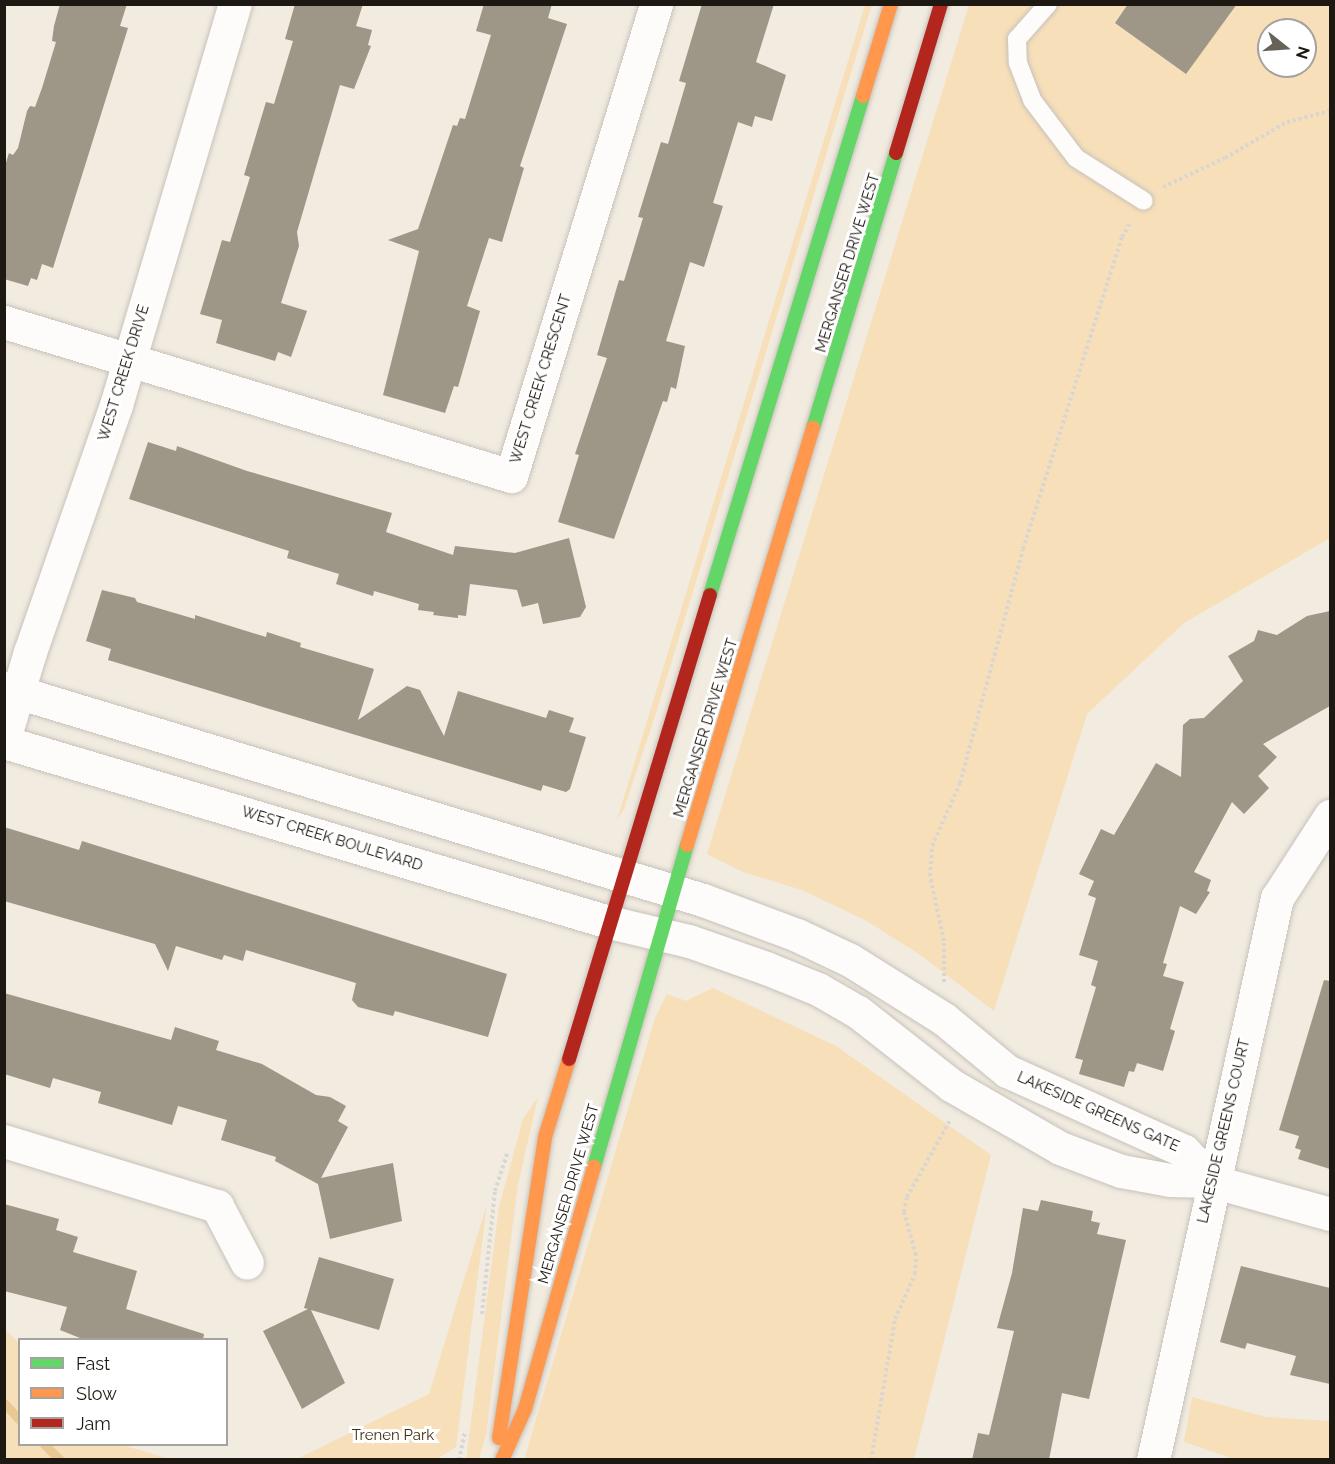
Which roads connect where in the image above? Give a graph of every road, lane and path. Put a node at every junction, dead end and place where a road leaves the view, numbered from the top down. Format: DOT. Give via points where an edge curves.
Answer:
graph roads {
  1 [pos="235,4"];
  2 [pos="656,4"];
  3 [pos="891,4"];
  4 [pos="941,4"];
  5 [pos="1048,4"];
  6 [pos="1330,111"];
  7 [pos="1144,201"];
  8 [pos="4,322"];
  9 [pos="129,361"];
  10 [pos="11,690"];
  11 [pos="4,741"];
  12 [pos="1330,816"];
  13 [pos="622,877"];
  14 [pos="673,892"];
  15 [pos="609,922"];
  16 [pos="660,935"];
  17 [pos="944,986"];
  18 [pos="955,1110"];
  19 [pos="4,1141"];
  20 [pos="1212,1181"];
  21 [pos="1330,1214"];
  22 [pos="247,1263"];
  23 [pos="496,1460"];
  24 [pos="502,1460"];
  25 [pos="872,1460"];
  26 [pos="1153,1460"];
  1 -- 9 [label="street, WEST CREEK DRIVE"];
  2 -- 9 [label="street, WEST CREEK CRESCENT" via="511,476"];
  3 -- 13 [label="street, MERGANSER DRIVE WEST"];
  4 -- 14 [label="street, MERGANSER DRIVE WEST"];
  5 -- 7 [label="lane" via="1017,39 1018,63 1032,100 1076,158"];
  6 -- 7 [label="path" via="1287,122 1225,158 1165,185"];
  7 -- 17 [label="path" via="1122,237 1023,549 960,783 932,846 930,876 944,941"];
  8 -- 9 [label="street"];
  9 -- 10 [label="street, WEST CREEK DRIVE"];
  10 -- 11 [label="street, WEST CREEK DRIVE"];
  10 -- 13 [label="street"];
  11 -- 15 [label="street, WEST CREEK BOULEVARD"];
  12 -- 20 [label="street, LAKESIDE GREENS COURT" via="1277,898"];
  13 -- 14 [label="street, LAKESIDE GREENS GATE"];
  13 -- 15 [label="street, MERGANSER DRIVE WEST"];
  14 -- 16 [label="street, MERGANSER DRIVE WEST"];
  14 -- 20 [label="street, LAKESIDE GREENS GATE" via="796,935 850,960 944,1019 1008,1071 1184,1151"];
  15 -- 16 [label="street, WEST CREEK BOULEVARD"];
  15 -- 23 [label="street, MERGANSER DRIVE WEST" via="545,1137"];
  16 -- 20 [label="street" via="756,964 818,989 858,1012 951,1084 1060,1148 1121,1171 1170,1180"];
  16 -- 24 [label="street, MERGANSER DRIVE WEST" via="525,1409"];
  18 -- 25 [label="path" via="938,1148 907,1197 904,1212 916,1255 915,1274 895,1319"];
  19 -- 22 [label="street" via="217,1206"];
  20 -- 21 [label="street"];
  20 -- 26 [label="street, LAKESIDE GREENS COURT"];
}
